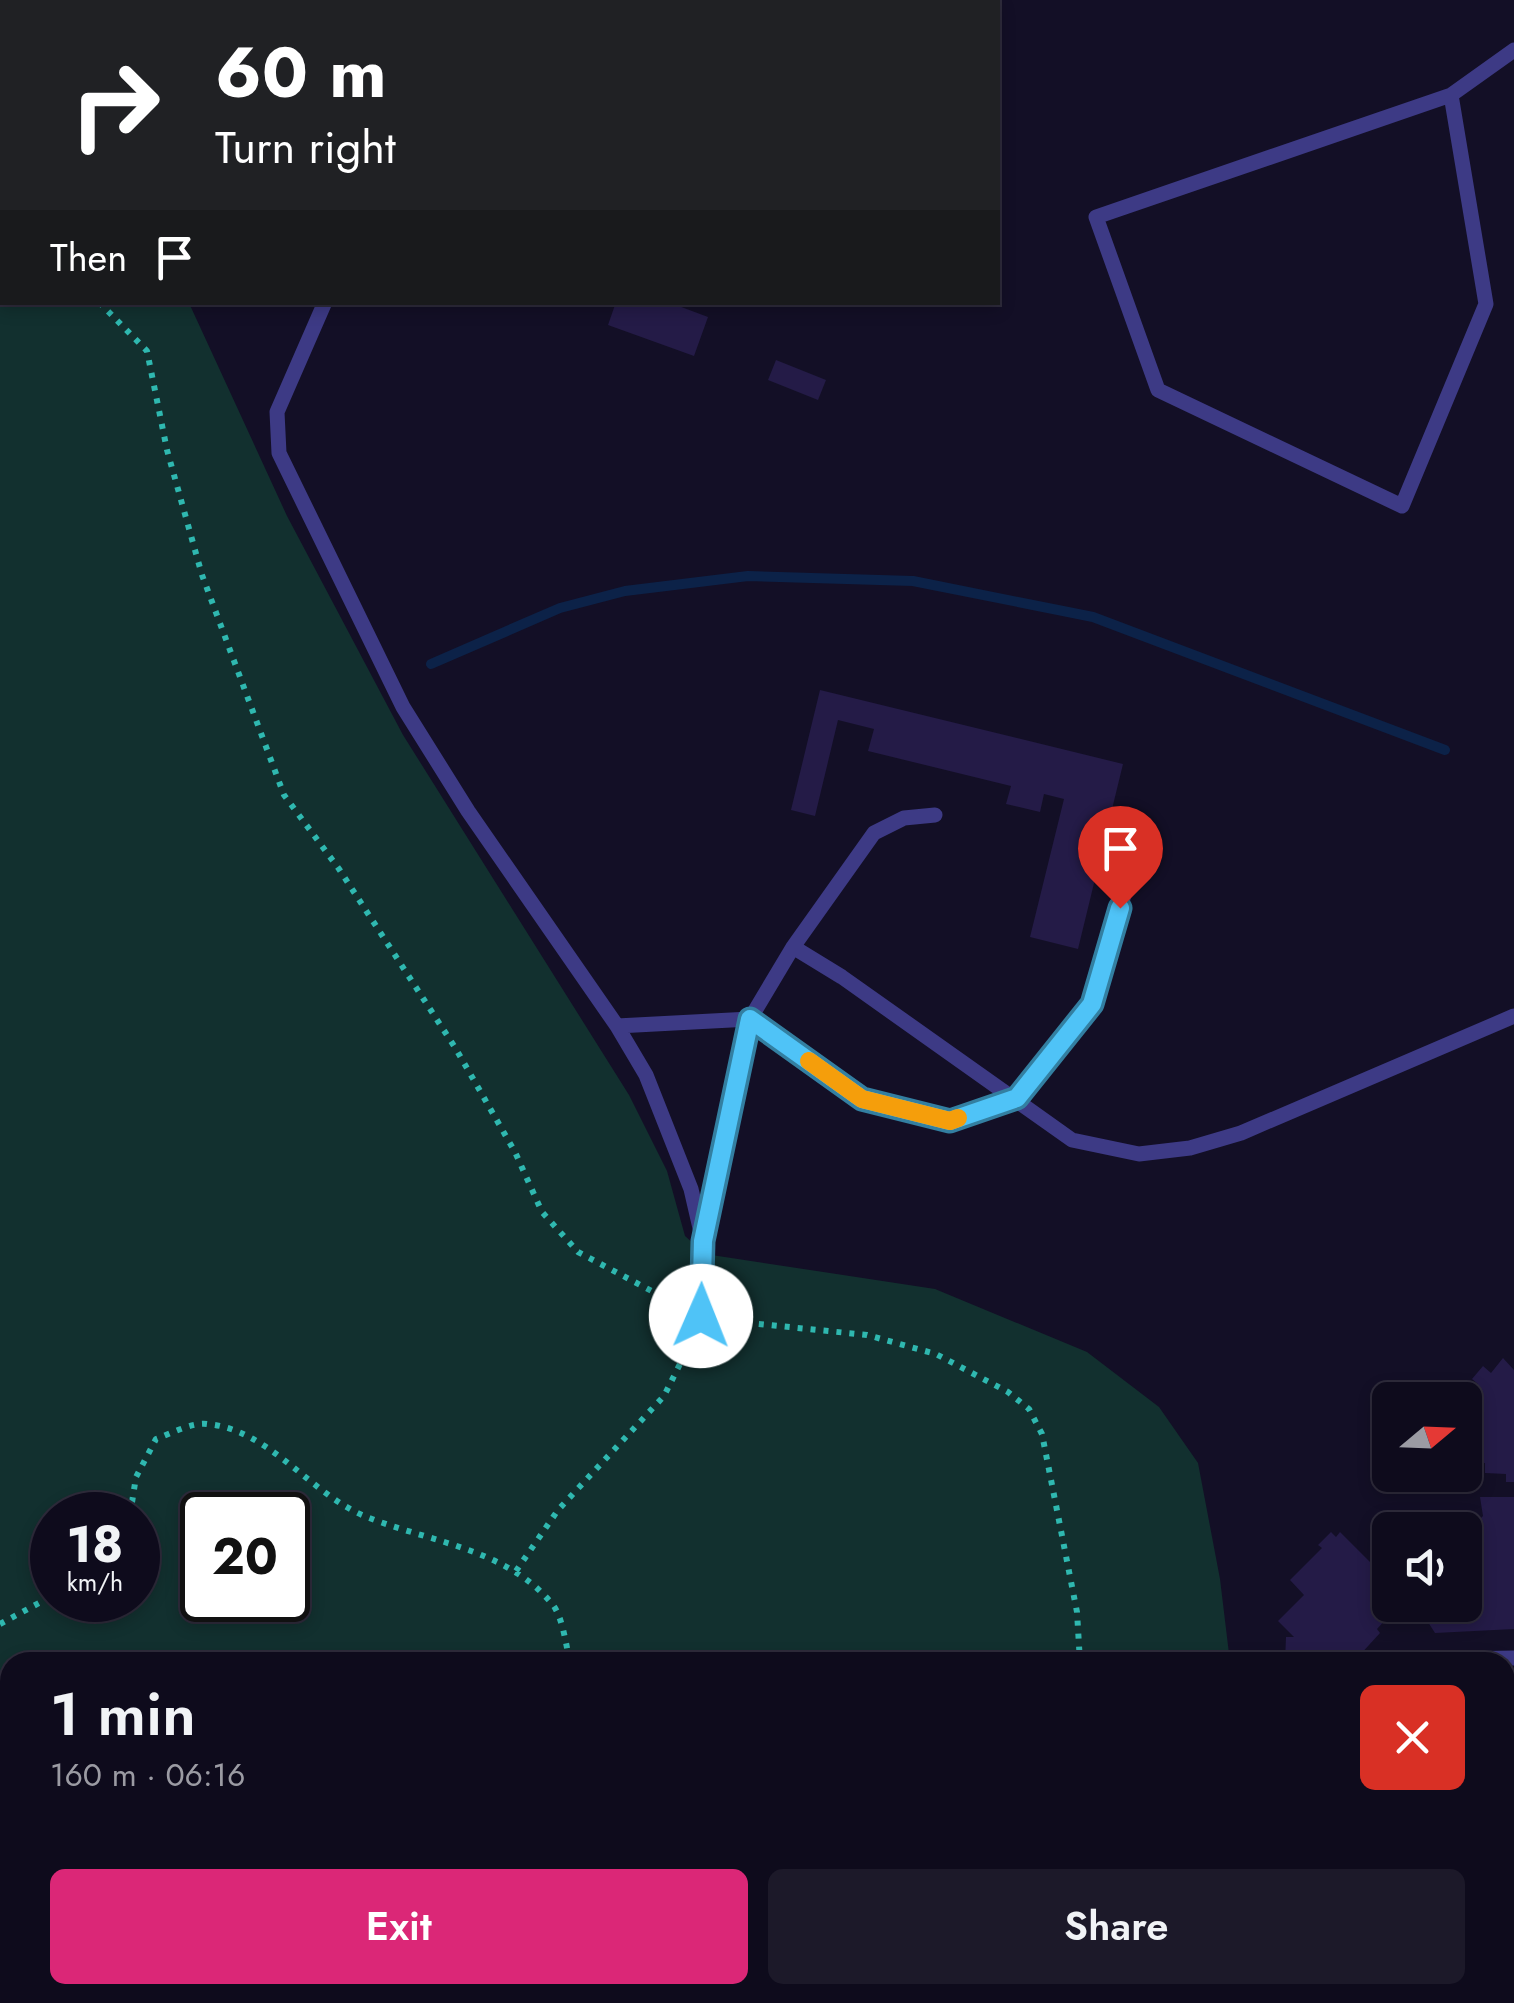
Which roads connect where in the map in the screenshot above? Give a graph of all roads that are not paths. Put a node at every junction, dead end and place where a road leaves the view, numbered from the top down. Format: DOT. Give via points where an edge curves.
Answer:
graph roads {
  1 [pos="1514,50"];
  2 [pos="1451,96"];
  3 [pos="324,305"];
  4 [pos="936,815"];
  5 [pos="1130,875"];
  6 [pos="793,947"];
  7 [pos="1514,1016"];
  8 [pos="750,1019"];
  9 [pos="617,1026"];
  10 [pos="1017,1098"];
  11 [pos="703,1241"];
  12 [pos="701,1316"];
  1 -- 2 [label="lane"];
  2 -- 2 [label="lane" via="1096,217 1158,390 1402,506 1486,304"];
  3 -- 9 [label="lane" via="277,412 279,453 404,707"];
  4 -- 6 [label="lane" via="904,818 874,833"];
  5 -- 10 [label="lane" via="1092,1004"];
  6 -- 8 [label="lane"];
  6 -- 10 [label="lane"];
  7 -- 10 [label="lane" via="1241,1133 1190,1148 1140,1154 1072,1140"];
  8 -- 9 [label="lane"];
  8 -- 10 [label="lane" via="862,1099 950,1121"];
  8 -- 11 [label="lane"];
  9 -- 11 [label="lane" via="646,1075 691,1188"];
  11 -- 12 [label="lane"];
}
